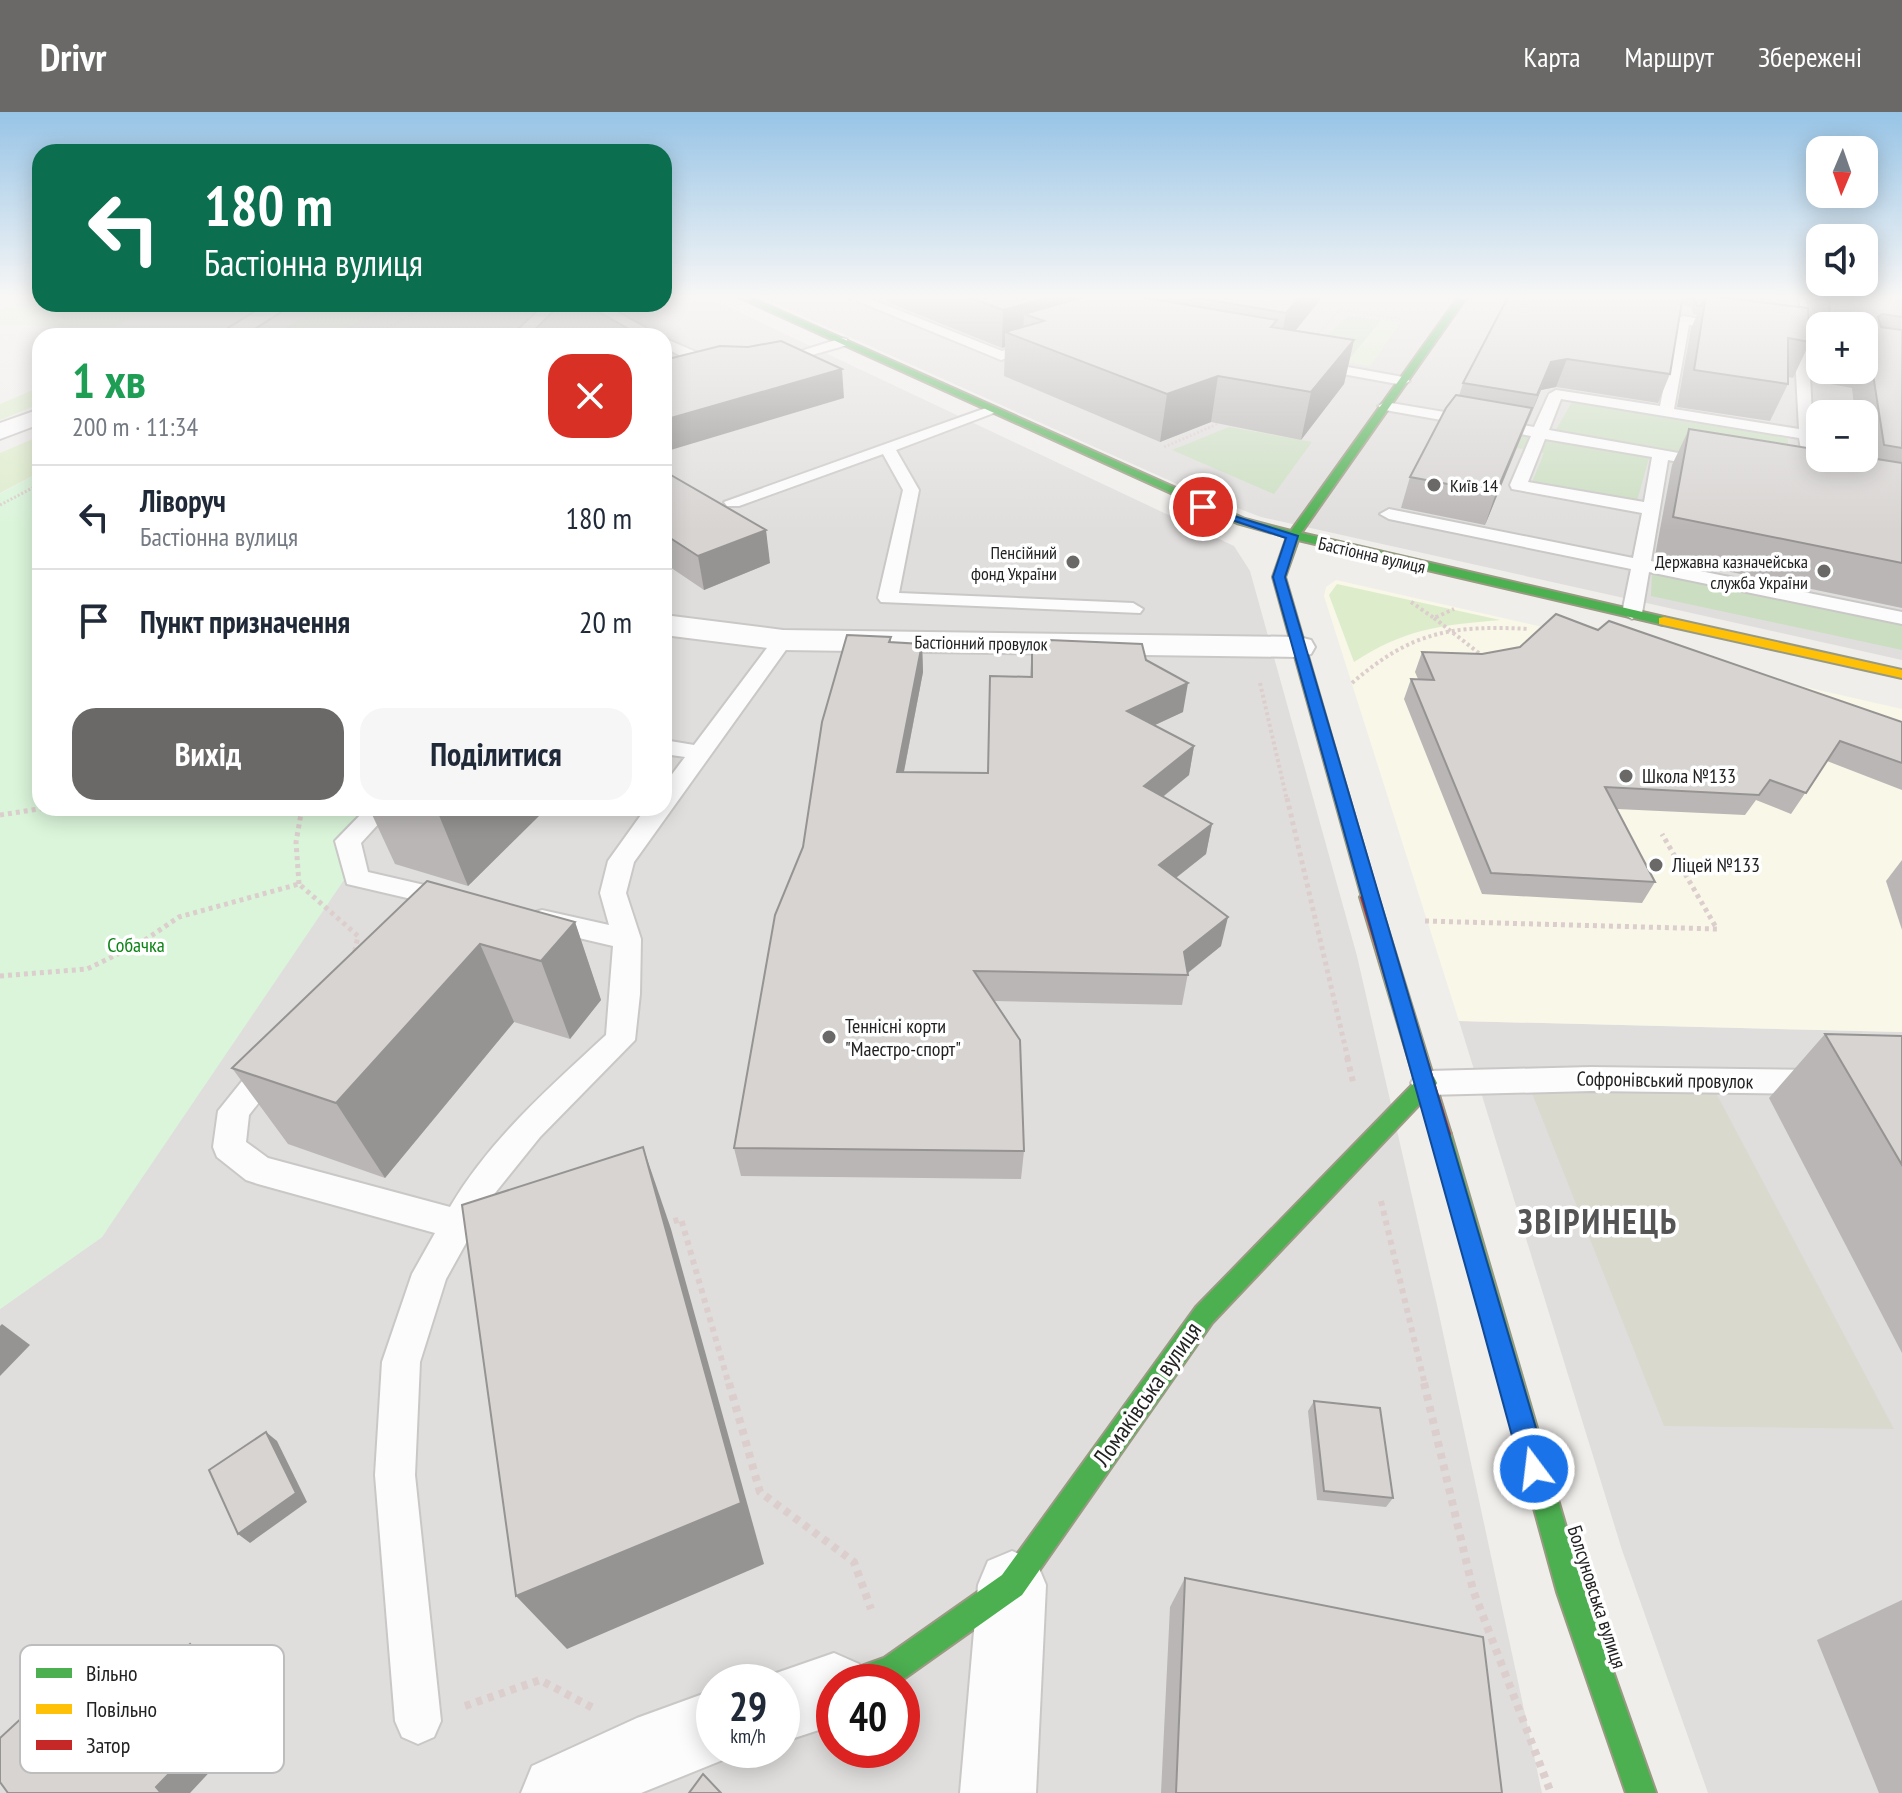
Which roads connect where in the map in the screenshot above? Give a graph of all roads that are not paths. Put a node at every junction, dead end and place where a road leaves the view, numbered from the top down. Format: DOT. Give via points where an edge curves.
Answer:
graph roads {
  1 [pos="910,373"];
  2 [pos="1362,373"];
  3 [pos="1408,373"];
  4 [pos="1673,373"];
  5 [pos="1800,373"];
  6 [pos="1403,381"];
  7 [pos="1385,406"];
  8 [pos="991,411"];
  9 [pos="1666,412"];
  10 [pos="32,419"];
  11 [pos="1806,426"];
  12 [pos="0,432"];
  13 [pos="1541,433"];
  14 [pos="1806,435"];
  15 [pos="888,449"];
  16 [pos="1661,454"];
  17 [pos="1735,467"];
  18 [pos="733,502"];
  19 [pos="1651,509"];
  20 [pos="1389,514"];
  21 [pos="1293,536"];
  22 [pos="1641,565"];
  23 [pos="1133,609"];
  24 [pos="1632,613"];
  25 [pos="1902,618"];
  26 [pos="672,626"];
  27 [pos="783,640"];
  28 [pos="1299,647"];
  29 [pos="1902,674"];
  30 [pos="672,748"];
  31 [pos="700,753"];
  32 [pos="672,791"];
  33 [pos="373,816"];
  34 [pos="653,816"];
  35 [pos="418,892"];
  36 [pos="478,905"];
  37 [pos="522,915"];
  38 [pos="627,939"];
  39 [pos="352,971"];
  40 [pos="293,1041"];
  41 [pos="1427,1083"];
  42 [pos="1849,1084"];
  43 [pos="458,1224"];
  44 [pos="1012,1585"];
  45 [pos="900,1664"];
  46 [pos="418,1721"];
  47 [pos="696,1733"];
  48 [pos="559,1793"];
  49 [pos="998,1793"];
  50 [pos="1641,1793"];
  1 -- 8 [label="street, Бастіонна вулиця"];
  2 -- 6 [label="lane"];
  3 -- 6 [label="street, Болсуновська вулиця"];
  4 -- 9 [label="lane"];
  5 -- 11 [label="lane"];
  6 -- 7 [label="street, Болсуновська вулиця"];
  7 -- 13 [label="lane"];
  7 -- 21 [label="street, Болсуновська вулиця"];
  8 -- 15 [label="lane"];
  8 -- 21 [label="street, Бастіонна вулиця" via="1203,507"];
  9 -- 13 [label="lane" via="1556,394"];
  9 -- 14 [label="lane"];
  10 -- 12 [label="street"];
  13 -- 16 [label="lane"];
  13 -- 19 [label="lane" via="1518,485"];
  15 -- 18 [label="lane"];
  15 -- 23 [label="lane" via="911,490 888,598"];
  16 -- 17 [label="lane"];
  16 -- 19 [label="lane"];
  19 -- 22 [label="lane"];
  20 -- 22 [label="lane"];
  21 -- 24 [label="street, Бастіонна вулиця"];
  21 -- 28 [label="street, Болсуновська вулиця" via="1279,577"];
  22 -- 24 [label="lane"];
  22 -- 25 [label="lane"];
  24 -- 29 [label="street, Бастіонна вулиця"];
  26 -- 27 [label="street, Бастіонний провулок"];
  27 -- 28 [label="street, Бастіонний провулок"];
  27 -- 31 [label="lane"];
  28 -- 41 [label="street, Болсуновська вулиця"];
  30 -- 31 [label="lane"];
  31 -- 32 [label="lane"];
  33 -- 35 [label="lane" via="348,841 356,878"];
  34 -- 38 [label="lane" via="621,861 613,893"];
  35 -- 36 [label="lane"];
  35 -- 39 [label="lane"];
  37 -- 38 [label="lane"];
  38 -- 43 [label="lane" via="620,1040 529,1128 479,1188"];
  40 -- 43 [label="lane" via="234,1111 229,1147 258,1170"];
  41 -- 42 [label="lane, Софронівський провулок" via="1591,1079"];
  41 -- 44 [label="street, Ломаківська вулиця" via="1204,1315"];
  41 -- 50 [label="street, Болсуновська вулиця" via="1571,1592"];
  43 -- 46 [label="lane" via="430,1274 401,1362 395,1475"];
  44 -- 45 [label="street, Ломаківська вулиця"];
  44 -- 49 [label="street"];
  47 -- 48 [label="street"];
}
